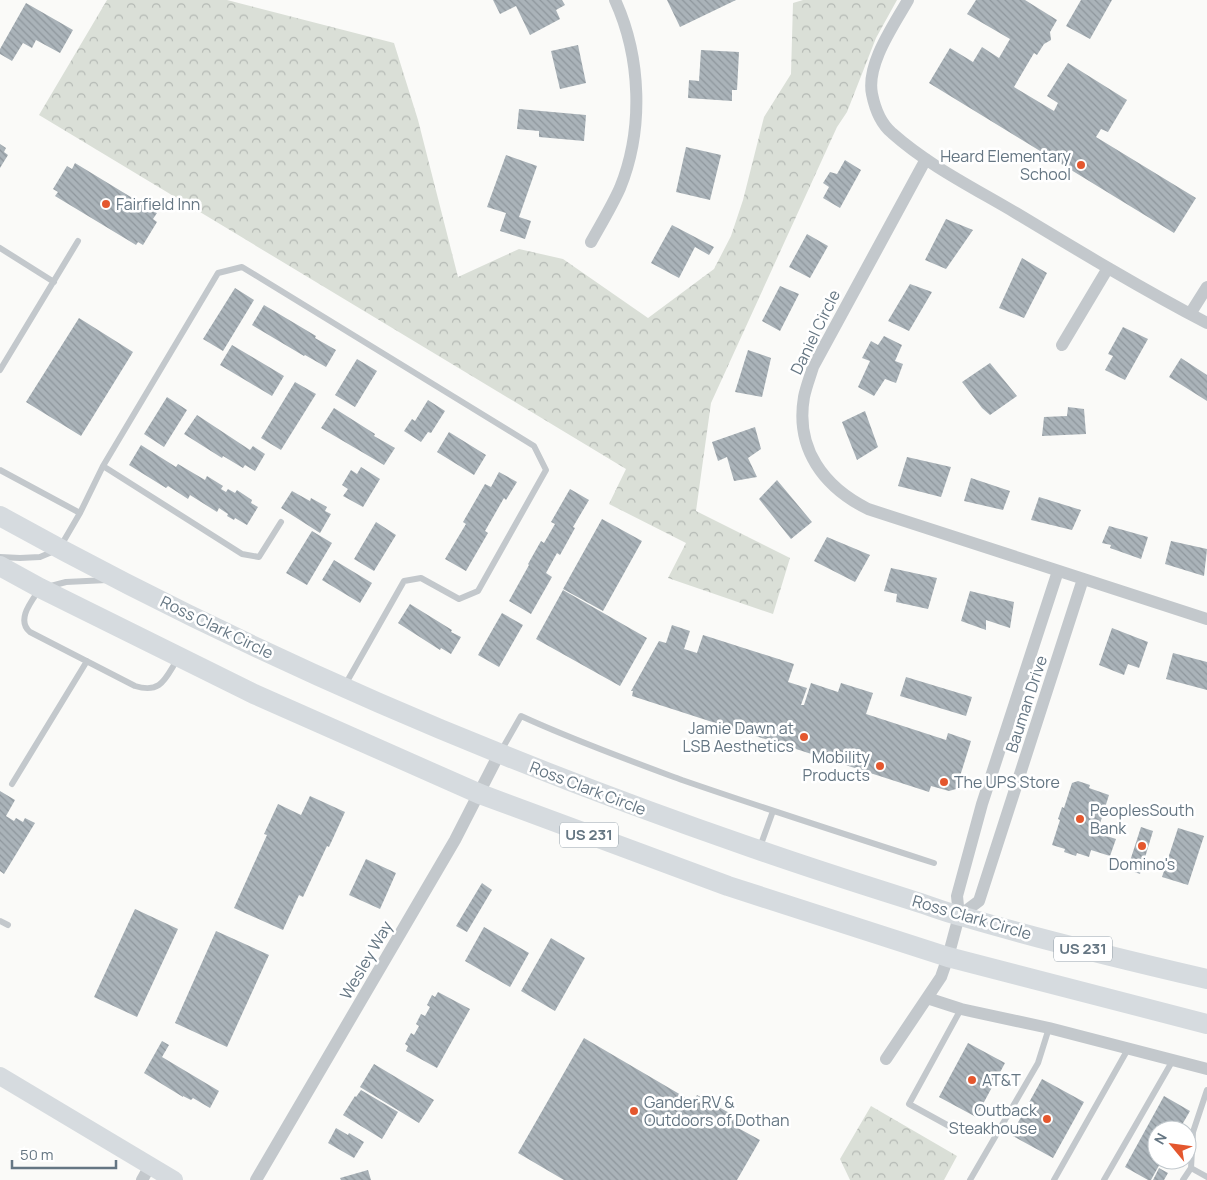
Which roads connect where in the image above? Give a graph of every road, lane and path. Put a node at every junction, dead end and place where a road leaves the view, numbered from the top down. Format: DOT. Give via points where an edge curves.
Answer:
graph roads {
  1 [pos="615,0"];
  2 [pos="908,0"];
  3 [pos="926,159"];
  4 [pos="78,241"];
  5 [pos="591,242"];
  6 [pos="0,248"];
  7 [pos="1108,268"];
  8 [pos="54,282"];
  9 [pos="1207,287"];
  10 [pos="1190,314"];
  11 [pos="1207,323"];
  12 [pos="1062,345"];
  13 [pos="0,370"];
  14 [pos="103,466"];
  15 [pos="0,470"];
  16 [pos="80,513"];
  17 [pos="0,516"];
  18 [pos="281,522"];
  19 [pos="59,549"];
  20 [pos="0,557"];
  21 [pos="0,566"];
  22 [pos="1058,571"];
  23 [pos="1083,579"];
  24 [pos="120,580"];
  25 [pos="40,588"];
  26 [pos="1207,619"];
  27 [pos="180,657"];
  28 [pos="87,661"];
  29 [pos="344,688"];
  30 [pos="499,754"];
  31 [pos="12,784"];
  32 [pos="480,794"];
  33 [pos="773,811"];
  34 [pos="759,850"];
  35 [pos="934,863"];
  36 [pos="959,916"];
  37 [pos="0,921"];
  38 [pos="8,925"];
  39 [pos="948,957"];
  40 [pos="1207,979"];
  41 [pos="927,998"];
  42 [pos="962,1009"];
  43 [pos="1207,1024"];
  44 [pos="1049,1028"];
  45 [pos="1128,1049"];
  46 [pos="886,1058"];
  47 [pos="1173,1060"];
  48 [pos="1207,1069"];
  49 [pos="0,1076"];
  50 [pos="1207,1090"];
  51 [pos="1197,1120"];
  52 [pos="949,1126"];
  53 [pos="1195,1170"];
  54 [pos="146,1173"];
  55 [pos="1207,1177"];
  56 [pos="174,1180"];
  57 [pos="256,1180"];
  58 [pos="970,1180"];
  59 [pos="1054,1180"];
  60 [pos="1104,1180"];
  1 -- 5 [label="street" via="625,24 634,66 634,129 620,187"];
  2 -- 3 [label="street" via="878,56 872,73 871,91 880,120"];
  3 -- 7 [label="street"];
  3 -- 22 [label="street, Daniel Circle" via="813,367 802,408 809,449 828,481 868,509"];
  4 -- 8 [label="lane"];
  6 -- 8 [label="lane"];
  7 -- 10 [label="street"];
  7 -- 12 [label="street"];
  8 -- 13 [label="lane"];
  9 -- 10 [label="street"];
  10 -- 11 [label="street"];
  14 -- 16 [label="lane"];
  14 -- 18 [label="lane" via="242,554 259,557"];
  14 -- 29 [label="lane" via="218,273 242,267 534,446 546,470 478,591 459,600 421,578 404,581"];
  15 -- 16 [label="lane"];
  16 -- 19 [label="lane"];
  17 -- 19 [label="highway, Ross Clark Circle / US 231"];
  19 -- 20 [label="lane" via="40,557"];
  19 -- 24 [label="highway, Ross Clark Circle / US 231"];
  21 -- 25 [label="highway, US 231"];
  22 -- 23 [label="street, Daniel Circle"];
  22 -- 36 [label="street, Bauman Drive" via="982,804 957,896"];
  23 -- 26 [label="street, Daniel Circle"];
  23 -- 36 [label="street, Bauman Drive" via="979,901"];
  24 -- 25 [label="lane" via="66,582"];
  24 -- 29 [label="highway, Ross Clark Circle / US 231"];
  25 -- 27 [label="highway, US 231"];
  25 -- 28 [label="lane" via="23,620 25,627"];
  27 -- 28 [label="lane" via="154,688 135,686"];
  27 -- 32 [label="highway, US 231" via="254,694"];
  28 -- 31 [label="lane"];
  29 -- 30 [label="highway, Ross Clark Circle / US 231"];
  30 -- 32 [label="street, Wesley Way"];
  30 -- 33 [label="lane" via="521,716 647,767"];
  30 -- 34 [label="highway, Ross Clark Circle / US 231"];
  32 -- 39 [label="highway, US 231" via="728,886"];
  32 -- 57 [label="street, Wesley Way"];
  33 -- 34 [label="lane"];
  33 -- 35 [label="lane"];
  34 -- 36 [label="highway, Ross Clark Circle / US 231"];
  36 -- 39 [label="street, Bauman Drive"];
  36 -- 40 [label="highway, Ross Clark Circle / US 231"];
  37 -- 38 [label="lane"];
  39 -- 41 [label="street, Bauman Drive"];
  39 -- 43 [label="highway, US 231"];
  41 -- 42 [label="street"];
  41 -- 46 [label="street, Bauman Drive"];
  42 -- 44 [label="street"];
  42 -- 52 [label="lane" via="908,1104"];
  44 -- 45 [label="street"];
  44 -- 58 [label="lane" via="1038,1063"];
  45 -- 47 [label="street"];
  45 -- 59 [label="lane"];
  47 -- 48 [label="street"];
  47 -- 60 [label="lane"];
  49 -- 54 [label="main road"];
  50 -- 51 [label="lane"];
  53 -- 55 [label="lane"];
  54 -- 56 [label="main road"];
}
